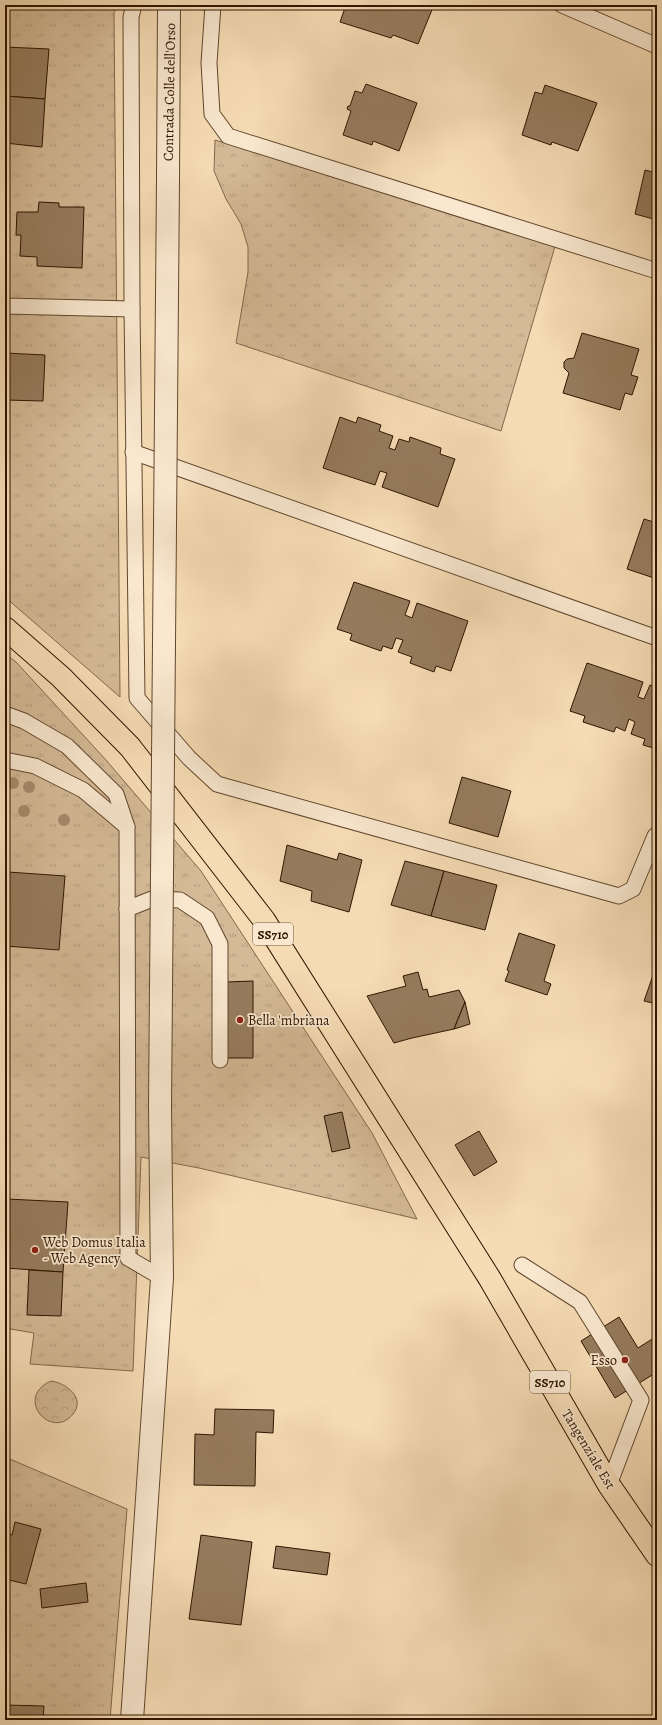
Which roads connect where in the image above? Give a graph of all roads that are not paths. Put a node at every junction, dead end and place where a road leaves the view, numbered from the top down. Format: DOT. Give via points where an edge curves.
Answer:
graph roads {
  1 [pos="134,5"];
  2 [pos="170,5"];
  3 [pos="213,5"];
  4 [pos="562,5"];
  5 [pos="657,46"];
  6 [pos="657,271"];
  7 [pos="5,306"];
  8 [pos="132,309"];
  9 [pos="133,452"];
  10 [pos="5,628"];
  11 [pos="657,638"];
  12 [pos="5,714"];
  13 [pos="5,760"];
  14 [pos="127,827"];
  15 [pos="657,834"];
  16 [pos="127,909"];
  17 [pos="220,1060"];
  18 [pos="522,1265"];
  19 [pos="162,1278"];
  20 [pos="610,1485"];
  21 [pos="657,1555"];
  22 [pos="132,1720"];
  1 -- 8 [label="lane" via="131,17"];
  2 -- 19 [label="street, Contrada Colle dell'Orso, bridge" via="160,1106"];
  3 -- 6 [label="lane" via="209,63 212,114 228,136"];
  4 -- 5 [label="lane"];
  7 -- 8 [label="lane"];
  8 -- 9 [label="lane"];
  9 -- 11 [label="lane"];
  9 -- 15 [label="lane" via="137,698 189,758 217,784 619,896 633,889"];
  10 -- 20 [label="main road, Tangenziale Est / SS710" via="61,677 130,747 264,920 490,1279"];
  12 -- 14 [label="lane" via="24,721 67,746 116,794"];
  13 -- 14 [label="lane" via="35,766 83,790"];
  14 -- 16 [label="lane"];
  16 -- 17 [label="lane" via="152,900 180,900 207,918 220,944"];
  16 -- 19 [label="lane" via="128,1258"];
  18 -- 20 [label="lane" via="580,1302 641,1400"];
  19 -- 22 [label="street, Contrada Colle dell'Orso"];
  20 -- 21 [label="main road, Tangenziale Est / SS710"];
}
